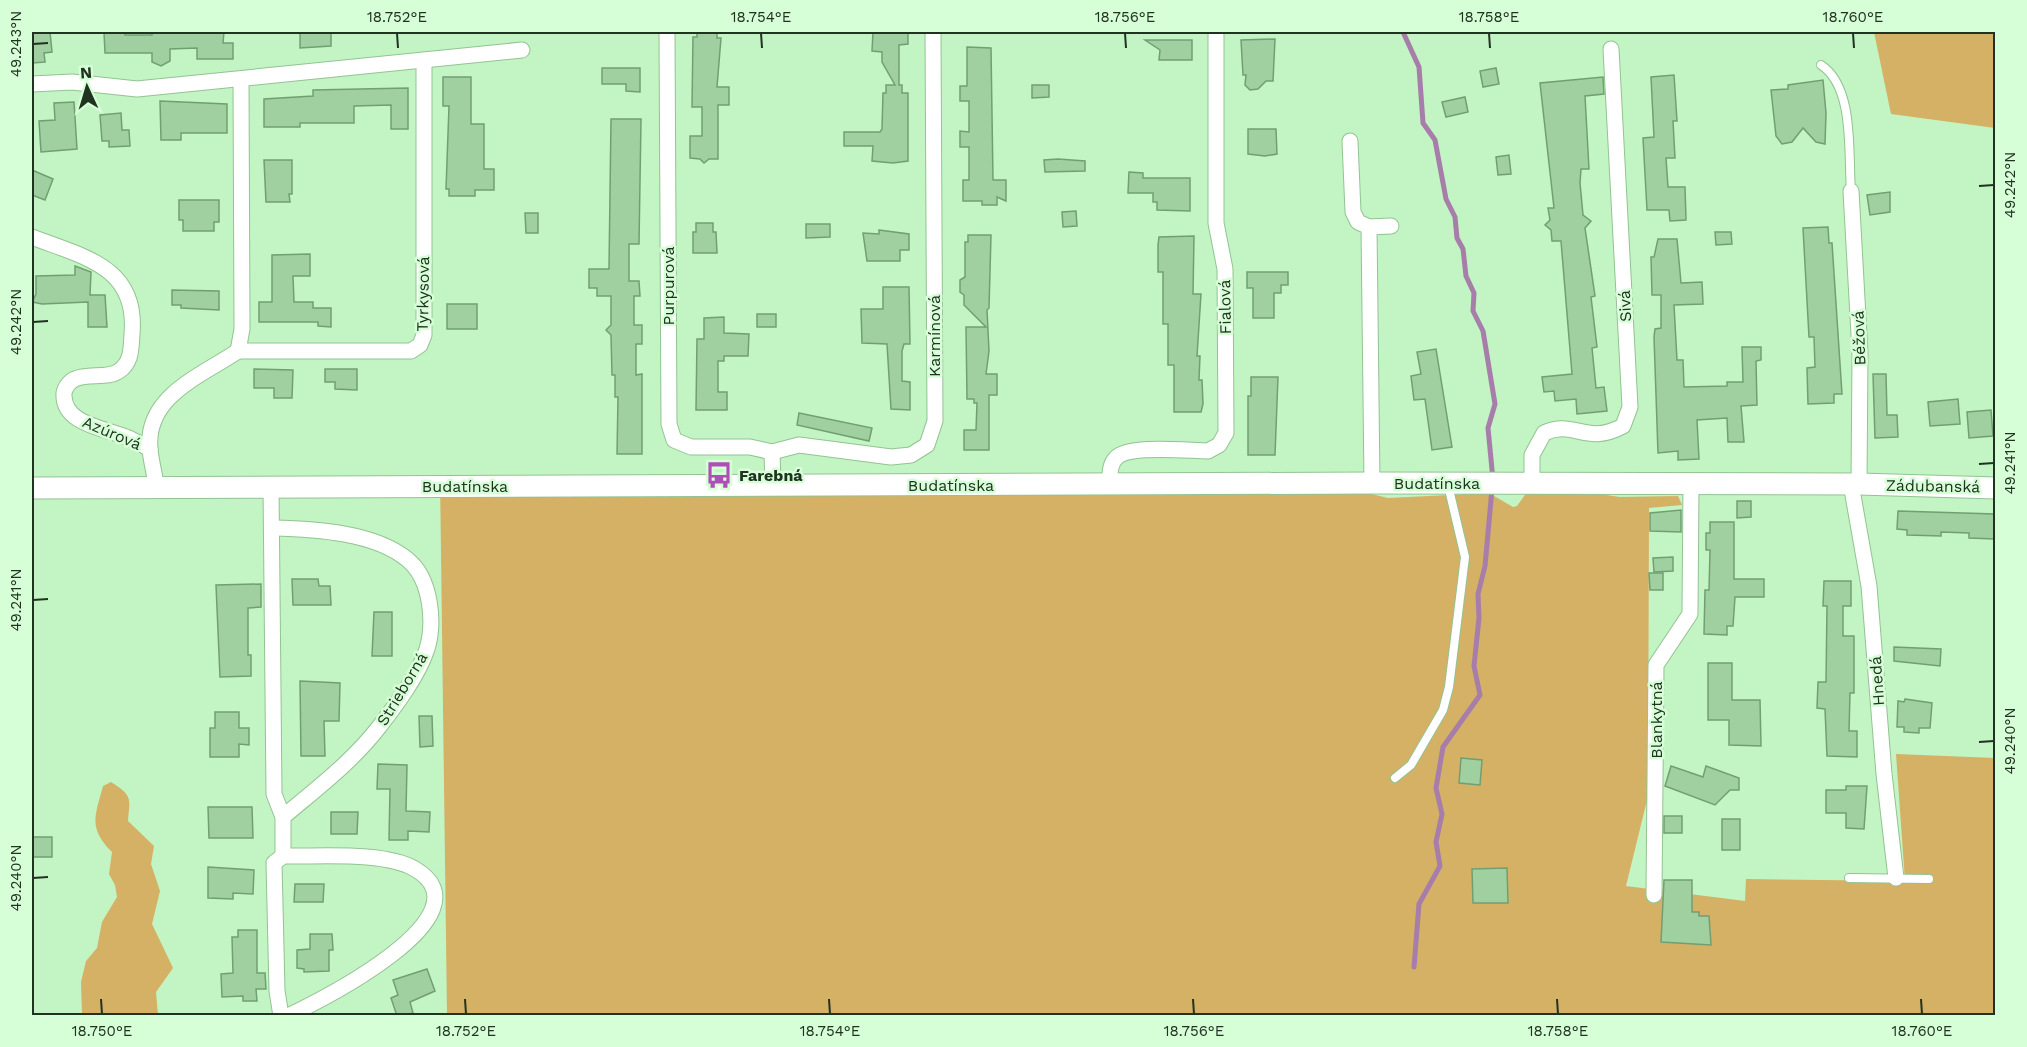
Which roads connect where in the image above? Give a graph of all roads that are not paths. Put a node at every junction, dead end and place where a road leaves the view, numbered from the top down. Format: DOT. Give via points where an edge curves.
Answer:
graph roads {
  1 [pos="667,32"];
  2 [pos="933,32"];
  3 [pos="1216,32"];
  4 [pos="1611,49"];
  5 [pos="522,50"];
  6 [pos="424,60"];
  7 [pos="1821,65"];
  8 [pos="241,79"];
  9 [pos="32,84"];
  10 [pos="1350,141"];
  11 [pos="1851,191"];
  12 [pos="1369,226"];
  13 [pos="1391,226"];
  14 [pos="32,237"];
  15 [pos="238,351"];
  16 [pos="150,449"];
  17 [pos="772,452"];
  18 [pos="1372,483"];
  19 [pos="1448,484"];
  20 [pos="1532,484"];
  21 [pos="1691,484"];
  22 [pos="1861,484"];
  23 [pos="1110,485"];
  24 [pos="156,486"];
  25 [pos="271,486"];
  26 [pos="773,486"];
  27 [pos="32,488"];
  28 [pos="1995,488"];
  29 [pos="273,528"];
  30 [pos="1395,777"];
  31 [pos="282,818"];
  32 [pos="283,855"];
  33 [pos="1849,878"];
  34 [pos="1896,878"];
  35 [pos="1929,879"];
  36 [pos="1654,895"];
  37 [pos="281,1016"];
  38 [pos="288,1016"];
  1 -- 17 [label="street, Purpurová" via="669,424 674,440 691,447 750,447"];
  2 -- 17 [label="street, Karmínová" via="935,421 927,445 911,455 891,457 799,445"];
  3 -- 23 [label="street, Fialová" via="1216,223 1225,269 1226,433 1219,446 1208,451 1130,450 1117,456 1111,465"];
  4 -- 20 [label="street, Sivá" via="1630,407 1623,426 1607,434 1564,429 1544,433 1532,455"];
  5 -- 6 [label="street"];
  6 -- 8 [label="street"];
  6 -- 15 [label="street, Tyrkysová" via="424,335 420,345 411,351"];
  7 -- 11 [label="lane" via="1832,72 1841,87"];
  8 -- 9 [label="street" via="137,89 72,82"];
  8 -- 15 [label="street" via="242,329"];
  10 -- 12 [label="street" via="1353,212 1358,222"];
  11 -- 22 [label="street, Béžová" via="1860,353"];
  12 -- 13 [label="street"];
  12 -- 18 [label="street"];
  14 -- 16 [label="street, Azúrová" via="113,272 128,293 133,327 130,358 117,373 73,379 65,388 64,399 79,420"];
  15 -- 16 [label="street" via="162,404 151,428"];
  16 -- 24 [label="street"];
  17 -- 26 [label="street"];
  18 -- 19 [label="street, Budatínska"];
  18 -- 23 [label="street, Budatínska"];
  19 -- 20 [label="street, Budatínska"];
  19 -- 30 [label="lane" via="1465,557 1449,687 1443,710 1411,765"];
  20 -- 21 [label="street, Budatínska"];
  21 -- 22 [label="street, Budatínska"];
  21 -- 36 [label="street, Blankytná" via="1690,614 1656,665"];
  22 -- 28 [label="street, Zádubanská"];
  22 -- 34 [label="street, Hnedá"];
  23 -- 26 [label="street, Budatínska"];
  24 -- 25 [label="street, Budatínska"];
  24 -- 27 [label="street, Budatínska"];
  25 -- 26 [label="street, Budatínska"];
  25 -- 29 [label="street"];
  29 -- 31 [label="street" via="274,794"];
  29 -- 31 [label="street, Strieborná" via="315,529 382,546 408,560 423,577 429,610 427,649 379,728 356,754"];
  31 -- 32 [label="street"];
  32 -- 37 [label="street" via="274,863"];
  32 -- 38 [label="street" via="394,862 427,878 433,890 430,914 381,965 342,990"];
  33 -- 34 [label="lane"];
  34 -- 35 [label="lane"];
}
